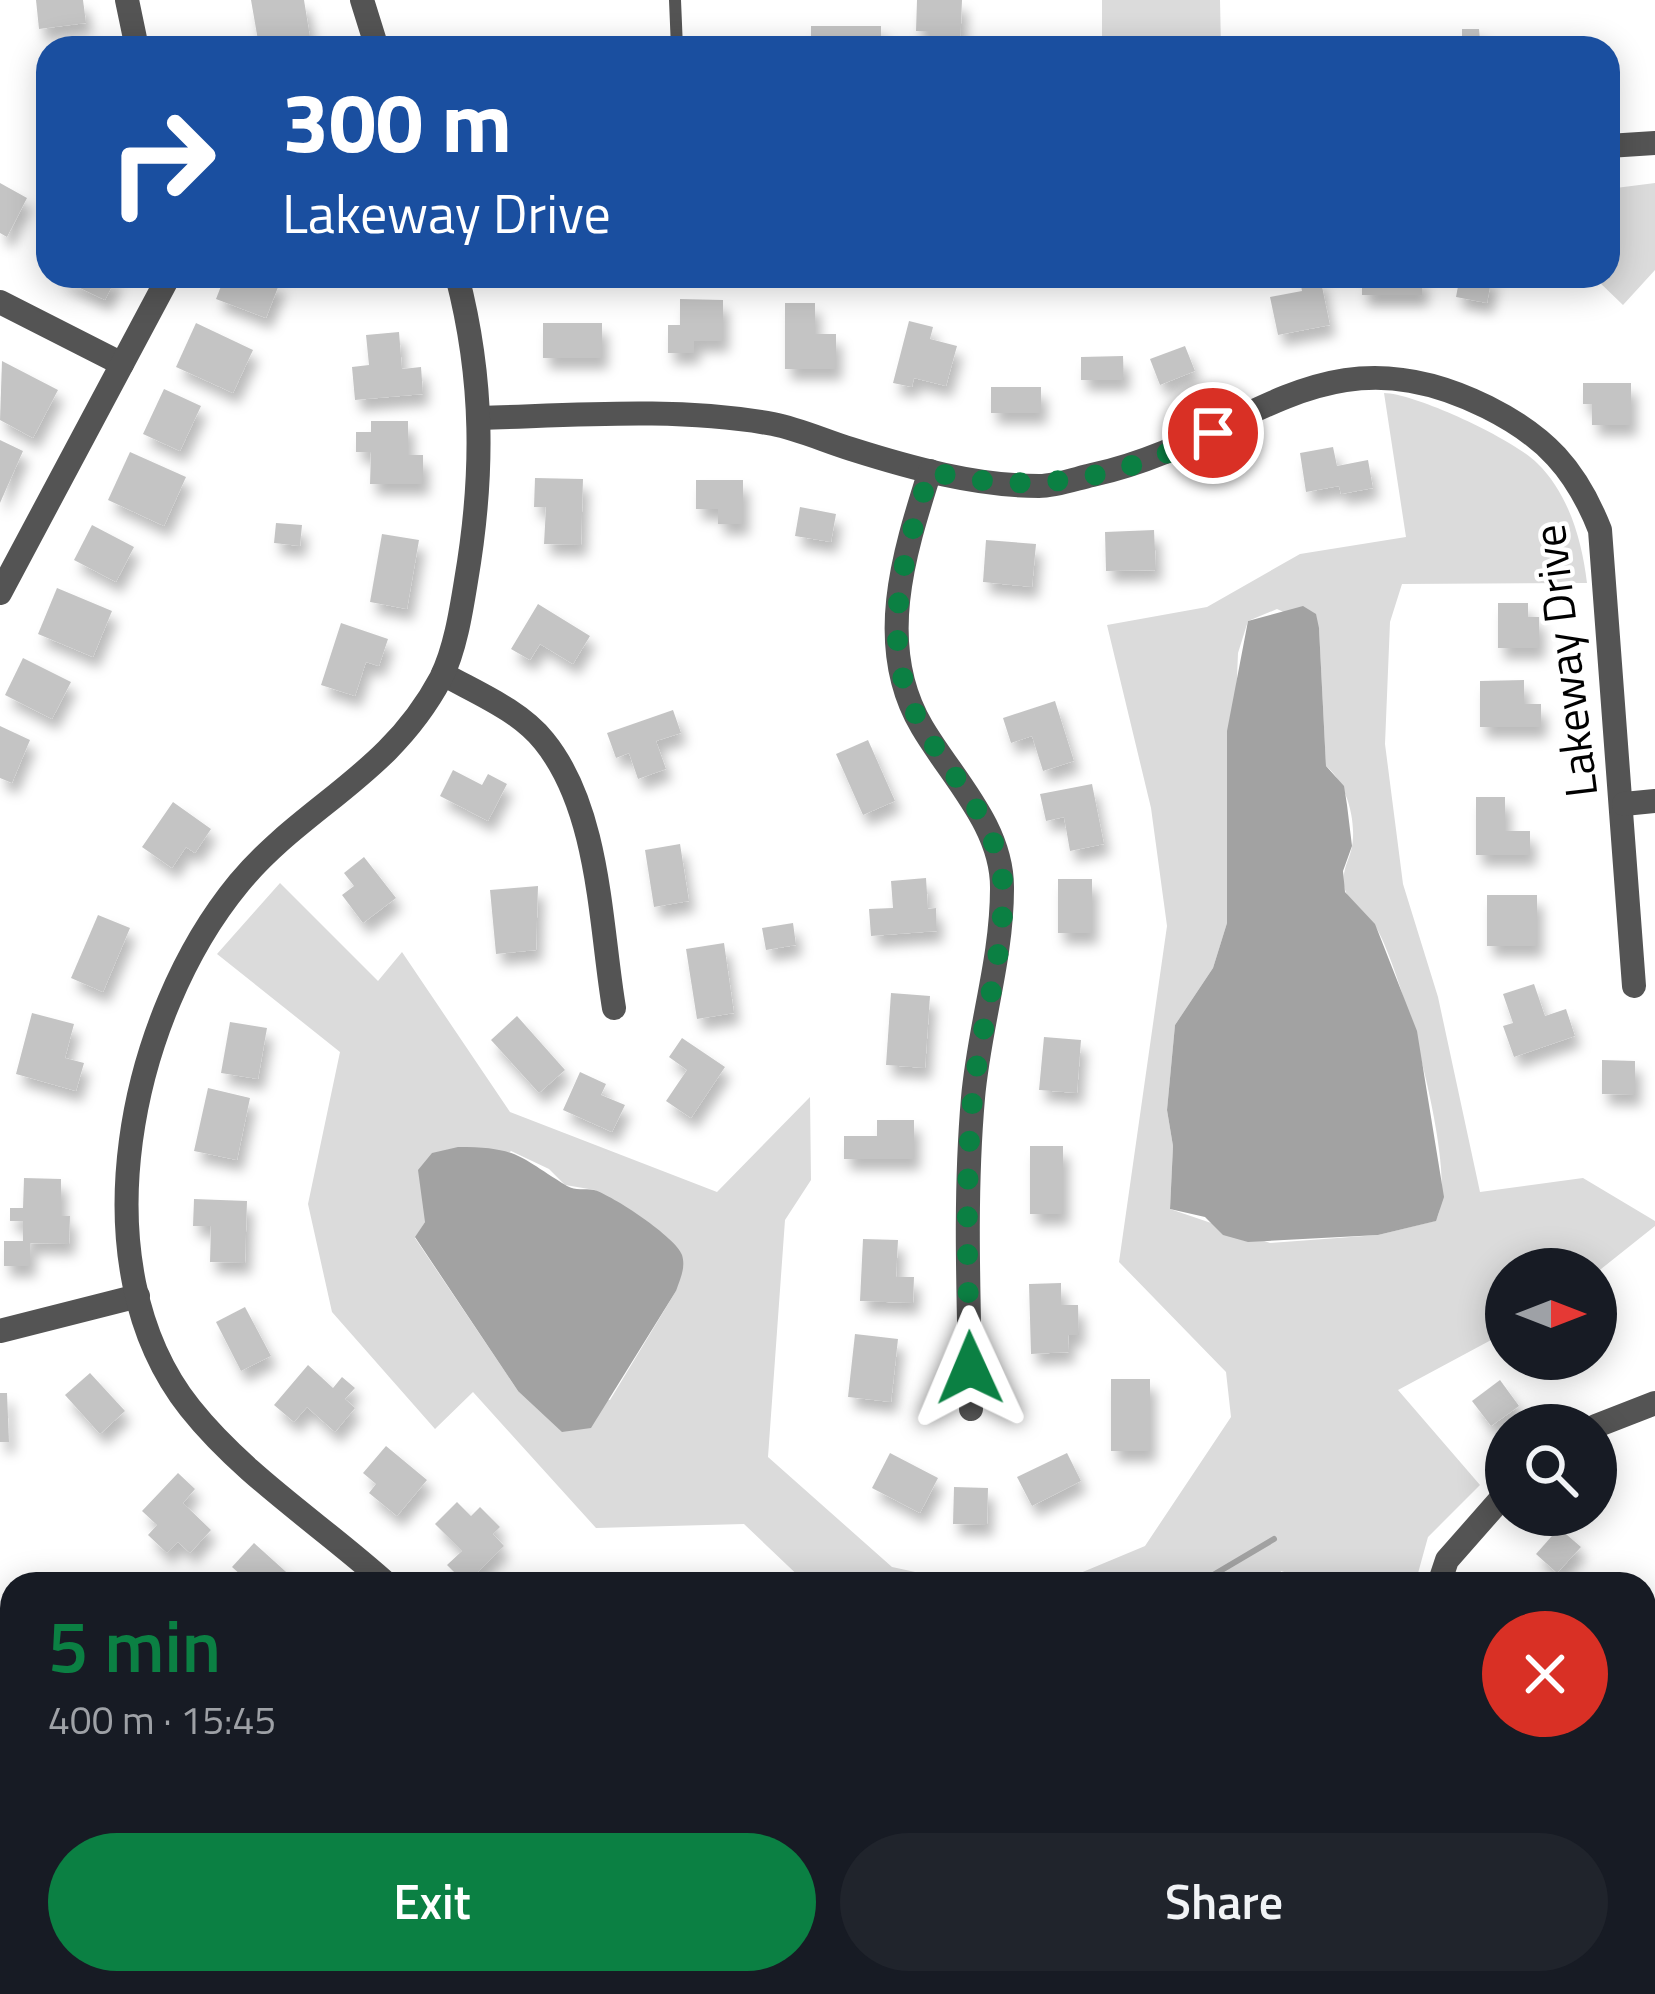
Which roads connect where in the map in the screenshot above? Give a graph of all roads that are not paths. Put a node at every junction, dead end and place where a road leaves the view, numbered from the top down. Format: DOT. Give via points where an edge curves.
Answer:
graph roads {
  1 [pos="128,0"];
  2 [pos="362,0"];
  3 [pos="674,0"];
  4 [pos="135,36"];
  5 [pos="373,36"];
  6 [pos="676,36"];
  7 [pos="1655,143"];
  8 [pos="1620,145"];
  9 [pos="163,288"];
  10 [pos="460,288"];
  11 [pos="0,302"];
  12 [pos="122,364"];
  13 [pos="482,418"];
  14 [pos="930,471"];
  15 [pos="0,593"];
  16 [pos="443,674"];
  17 [pos="1655,801"];
  18 [pos="1624,804"];
  19 [pos="1634,986"];
  20 [pos="614,1009"];
  21 [pos="138,1296"];
  22 [pos="0,1331"];
  23 [pos="1655,1403"];
  24 [pos="971,1409"];
  25 [pos="1617,1418"];
  26 [pos="1485,1517"];
  27 [pos="373,1572"];
  28 [pos="1443,1572"];
  1 -- 4 [label="street"];
  2 -- 5 [label="street"];
  3 -- 6 [label="lane"];
  7 -- 8 [label="street"];
  9 -- 12 [label="street"];
  10 -- 13 [label="street"];
  11 -- 12 [label="street"];
  12 -- 15 [label="street"];
  13 -- 14 [label="street, Lakeway Drive" via="722,416"];
  13 -- 16 [label="street" via="480,502"];
  14 -- 18 [label="street, Lakeway Drive" via="1042,486 1113,471 1337,378 1406,377 1460,394 1525,426 1582,484 1600,530"];
  14 -- 24 [label="street" via="895,603 902,669 920,724 979,813 1003,885 973,1096"];
  16 -- 20 [label="street" via="513,712 566,775 583,822"];
  16 -- 21 [label="street" via="405,736 240,881 194,947 169,1002 129,1144 124,1209"];
  17 -- 18 [label="street"];
  18 -- 19 [label="street, Lakeway Drive"];
  21 -- 22 [label="street"];
  21 -- 27 [label="street" via="190,1408"];
  23 -- 25 [label="street"];
  26 -- 28 [label="street"];
}
